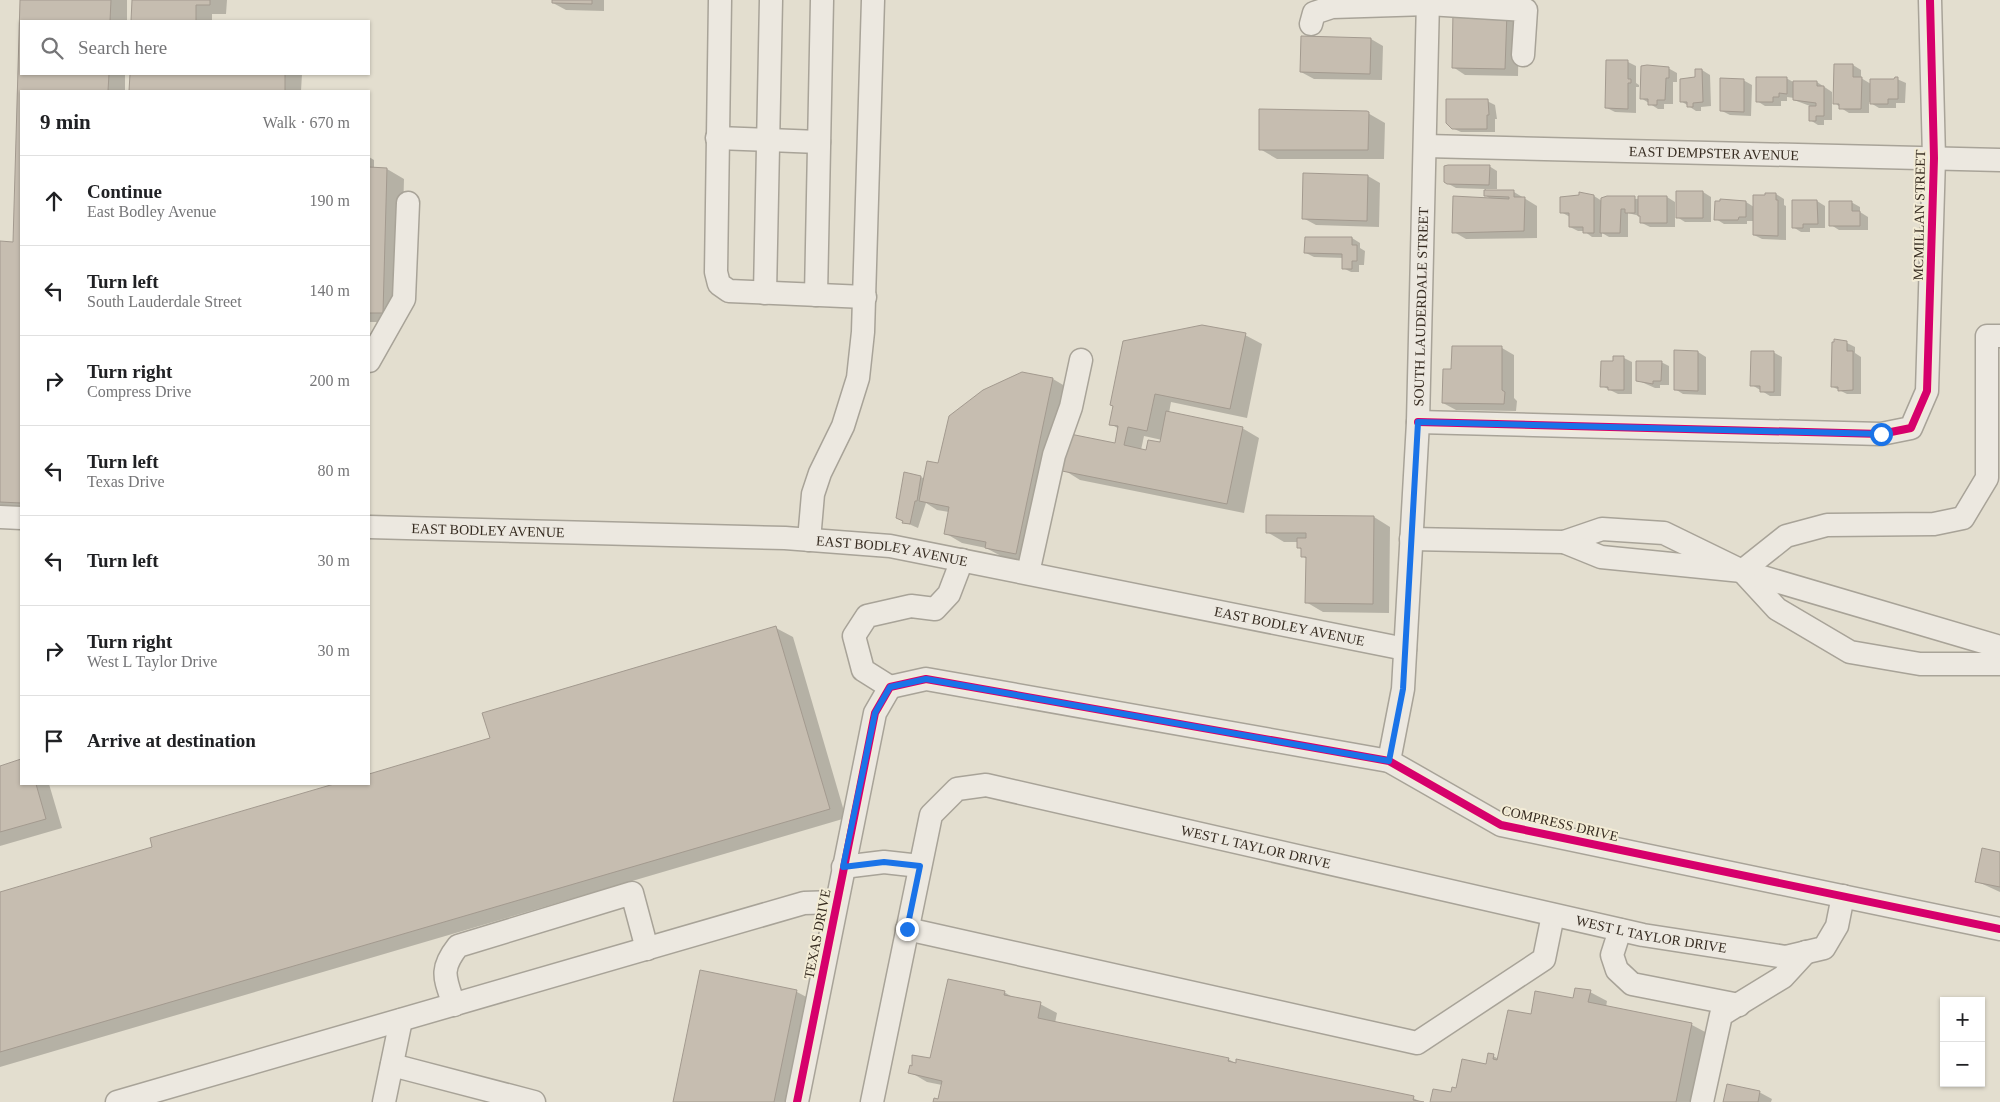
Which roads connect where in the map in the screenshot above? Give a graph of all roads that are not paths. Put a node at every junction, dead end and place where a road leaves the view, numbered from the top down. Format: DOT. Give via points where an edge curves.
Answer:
graph roads {
  1 [pos="720,0"];
  2 [pos="771,0"];
  3 [pos="822,0"];
  4 [pos="873,0"];
  5 [pos="1930,0"];
  6 [pos="1428,2"];
  7 [pos="1311,24"];
  8 [pos="1523,55"];
  9 [pos="717,138"];
  10 [pos="768,140"];
  11 [pos="819,142"];
  12 [pos="1426,146"];
  13 [pos="1934,158"];
  14 [pos="2000,160"];
  15 [pos="408,203"];
  16 [pos="765,293"];
  17 [pos="816,295"];
  18 [pos="865,296"];
  19 [pos="2000,336"];
  20 [pos="370,359"];
  21 [pos="1081,360"];
  22 [pos="1418,422"];
  23 [pos="1993,454"];
  24 [pos="0,517"];
  25 [pos="20,518"];
  26 [pos="370,527"];
  27 [pos="1411,539"];
  28 [pos="809,540"];
  29 [pos="962,560"];
  30 [pos="1742,571"];
  31 [pos="1028,574"];
  32 [pos="2000,647"];
  33 [pos="1405,649"];
  34 [pos="2000,664"];
  35 [pos="890,687"];
  36 [pos="1389,761"];
  37 [pos="920,866"];
  38 [pos="843,867"];
  39 [pos="1843,896"];
  40 [pos="836,902"];
  41 [pos="1554,915"];
  42 [pos="907,929"];
  43 [pos="2000,929"];
  44 [pos="1620,930"];
  45 [pos="647,949"];
  46 [pos="1806,952"];
  47 [pos="1739,1004"];
  48 [pos="454,1005"];
  49 [pos="401,1020"];
  50 [pos="392,1065"];
  51 [pos="120,1102"];
  52 [pos="384,1102"];
  53 [pos="534,1102"];
  54 [pos="797,1102"];
  55 [pos="872,1102"];
  56 [pos="1702,1102"];
  1 -- 9 [label="street"];
  2 -- 10 [label="street"];
  3 -- 11 [label="street"];
  4 -- 18 [label="street"];
  5 -- 13 [label="street, MCMILLAN STREET"];
  6 -- 7 [label="street" via="1332,6 1314,13"];
  6 -- 8 [label="street" via="1526,10"];
  6 -- 12 [label="street, SOUTH LAUDERDALE STREET"];
  9 -- 10 [label="street"];
  9 -- 16 [label="street" via="716,272 719,284 729,291"];
  10 -- 11 [label="street"];
  10 -- 16 [label="street"];
  11 -- 17 [label="street"];
  12 -- 13 [label="street, EAST DEMPSTER AVENUE"];
  12 -- 22 [label="street, SOUTH LAUDERDALE STREET"];
  13 -- 14 [label="street, EAST DEMPSTER AVENUE"];
  13 -- 22 [label="street, MCMILLAN STREET" via="1927,391 1911,428 1881,434"];
  15 -- 20 [label="street" via="404,299"];
  16 -- 17 [label="street"];
  17 -- 18 [label="street"];
  18 -- 28 [label="street" via="858,378 843,426 813,494"];
  19 -- 23 [label="street" via="1987,336"];
  21 -- 31 [label="street" via="1071,407 1054,455"];
  22 -- 27 [label="street, SOUTH LAUDERDALE STREET"];
  23 -- 30 [label="street" via="1987,478 1963,518 1934,524 1827,525 1786,536"];
  24 -- 25 [label="street"];
  26 -- 28 [label="street, EAST BODLEY AVENUE"];
  27 -- 30 [label="street" via="1564,542 1602,529 1664,533"];
  27 -- 33 [label="street, SOUTH LAUDERDALE STREET"];
  28 -- 29 [label="street, EAST BODLEY AVENUE" via="890,546"];
  29 -- 31 [label="street, EAST BODLEY AVENUE"];
  29 -- 35 [label="street" via="949,594 934,609 911,606 867,616 854,636 863,670"];
  30 -- 32 [label="street"];
  30 -- 34 [label="street" via="1776,609 1850,652 1920,664"];
  31 -- 33 [label="street, EAST BODLEY AVENUE"];
  33 -- 36 [label="street, SOUTH LAUDERDALE STREET" via="1403,689"];
  35 -- 36 [label="street, COMPRESS DRIVE" via="926,679"];
  35 -- 38 [label="street, TEXAS DRIVE" via="875,713"];
  36 -- 39 [label="street, COMPRESS DRIVE" via="1501,825"];
  37 -- 38 [label="street" via="884,862"];
  37 -- 41 [label="street, WEST L TAYLOR DRIVE" via="931,815 957,789 986,785"];
  37 -- 42 [label="street, WEST L TAYLOR DRIVE"];
  38 -- 40 [label="street, TEXAS DRIVE"];
  39 -- 43 [label="street, COMPRESS DRIVE"];
  39 -- 46 [label="street, WEST L TAYLOR DRIVE" via="1837,926 1824,948"];
  40 -- 45 [label="street" via="804,903"];
  40 -- 54 [label="street, TEXAS DRIVE"];
  41 -- 42 [label="street" via="1544,959 1416,1042"];
  41 -- 44 [label="street, WEST L TAYLOR DRIVE"];
  42 -- 55 [label="street, WEST L TAYLOR DRIVE"];
  44 -- 46 [label="street, WEST L TAYLOR DRIVE" via="1786,957"];
  44 -- 47 [label="street" via="1612,956 1617,970 1632,984"];
  45 -- 48 [label="street"];
  45 -- 48 [label="street" via="632,893 458,946 444,972"];
  46 -- 47 [label="street" via="1783,977"];
  47 -- 56 [label="street" via="1721,1015"];
  48 -- 49 [label="street"];
  49 -- 50 [label="street"];
  49 -- 51 [label="street"];
  50 -- 52 [label="street"];
  50 -- 53 [label="street"];
}
